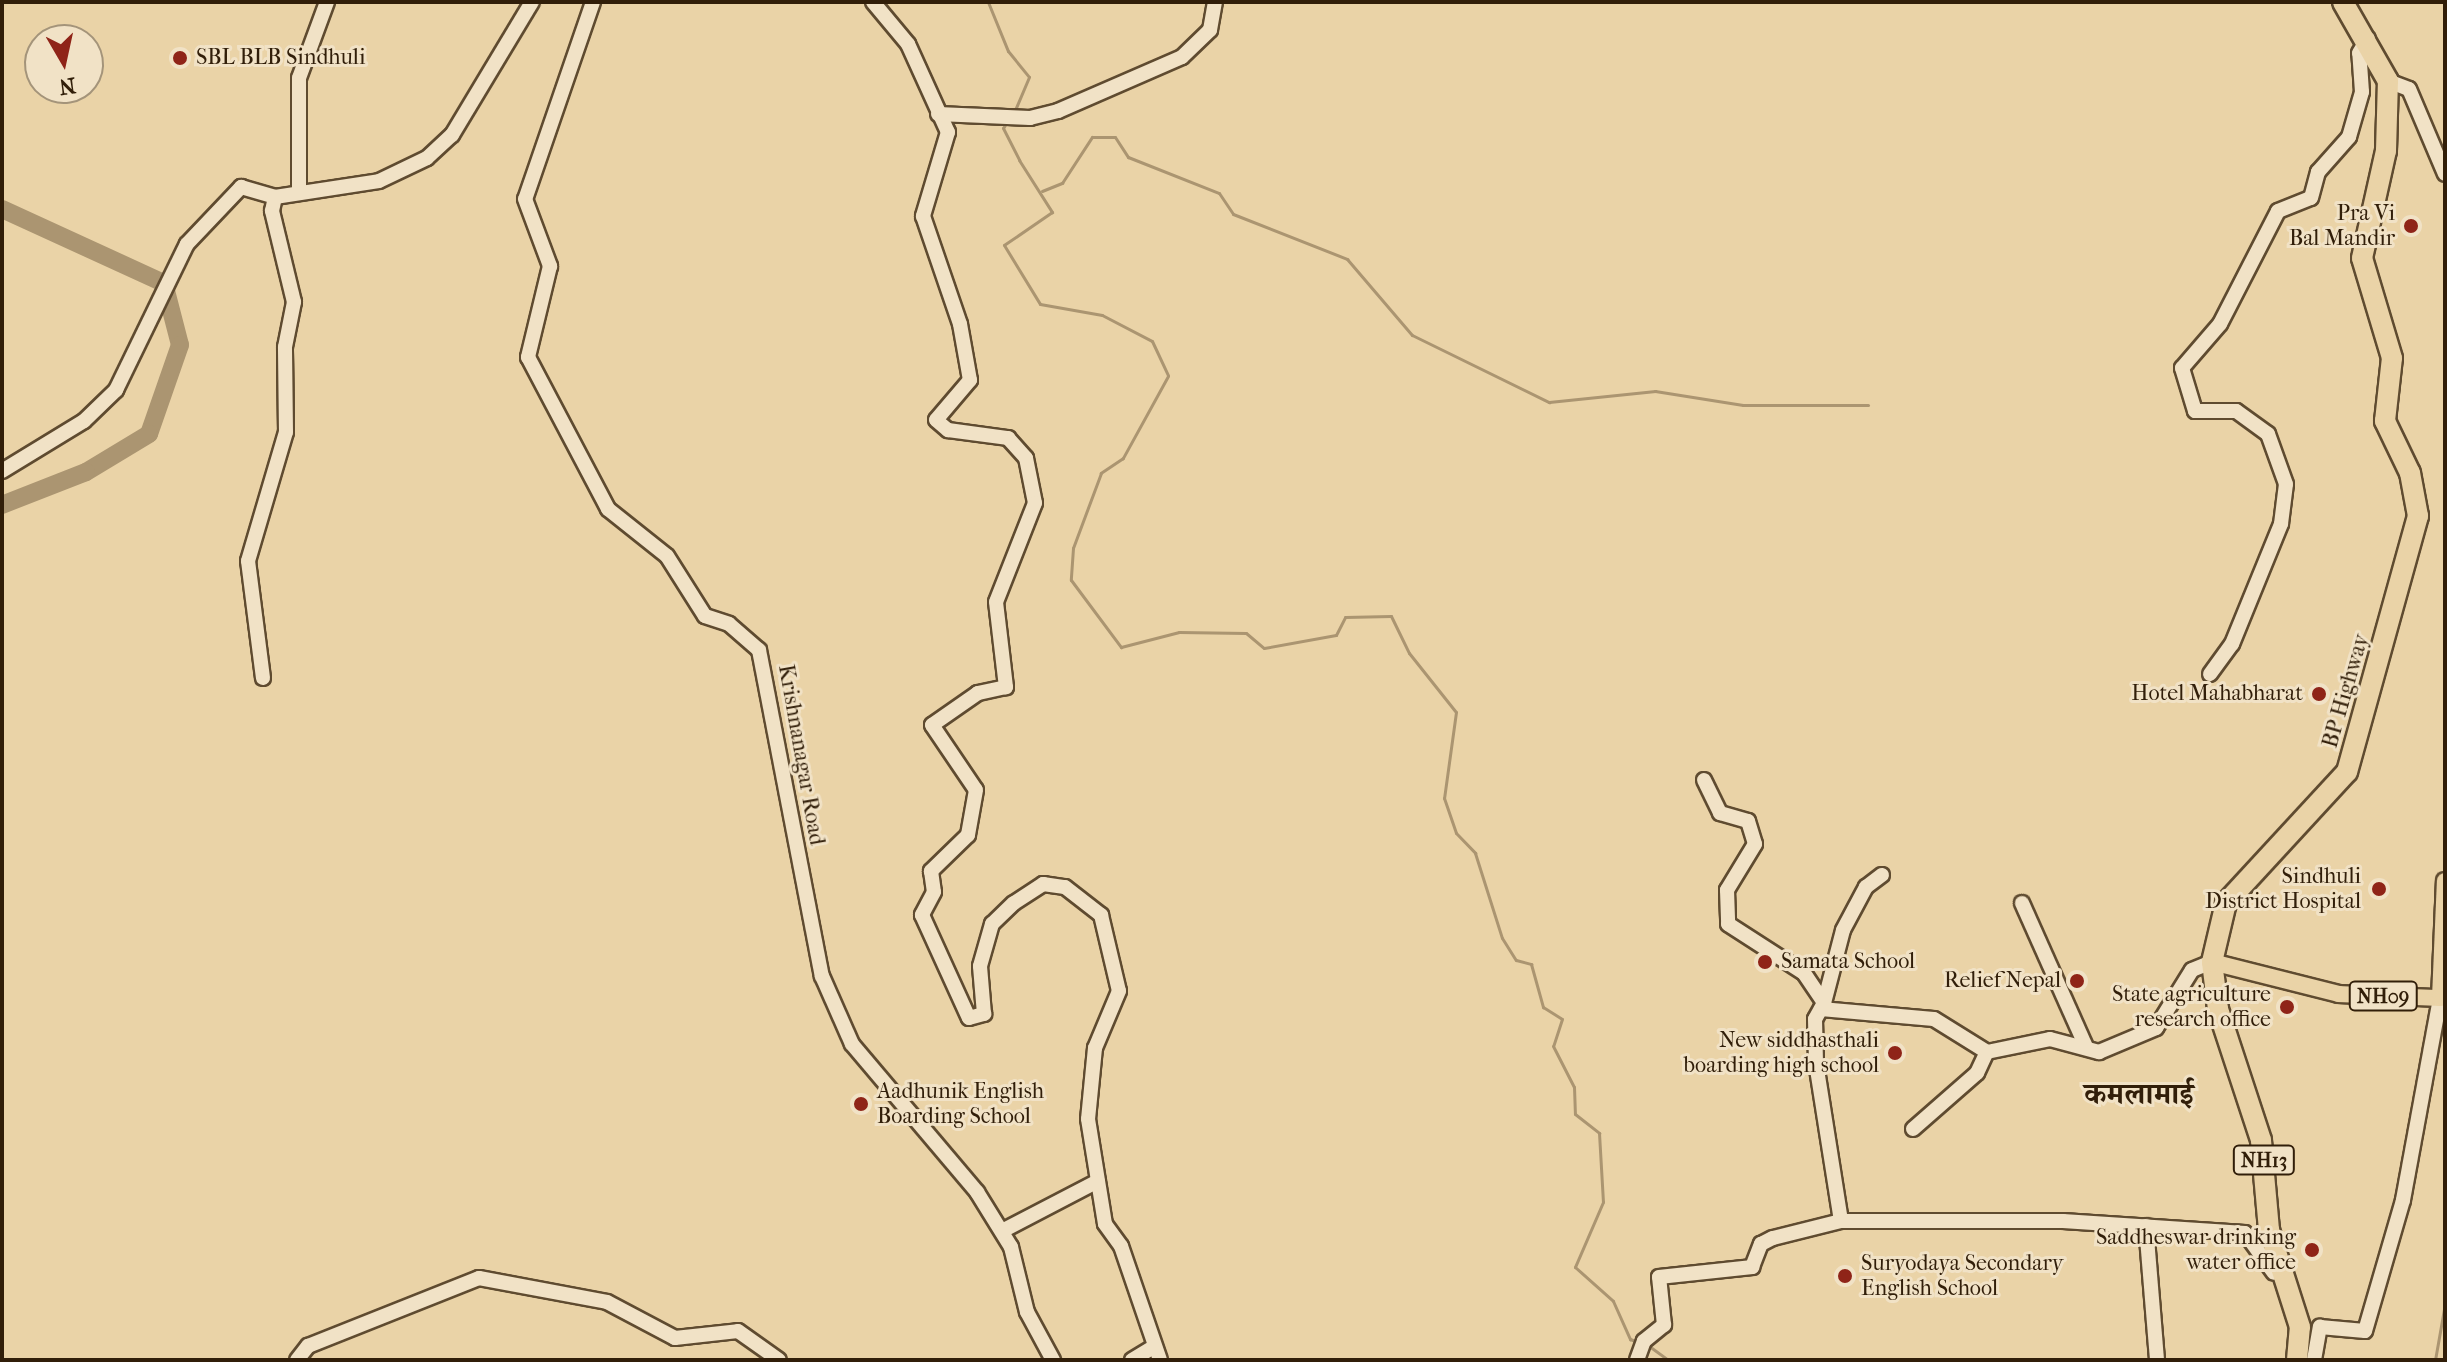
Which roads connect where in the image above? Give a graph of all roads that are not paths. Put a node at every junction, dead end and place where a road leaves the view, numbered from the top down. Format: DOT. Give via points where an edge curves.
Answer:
graph roads {
  1 [pos="327,2"];
  2 [pos="532,2"];
  3 [pos="593,2"];
  4 [pos="873,2"];
  5 [pos="1215,2"];
  6 [pos="2343,2"];
  7 [pos="2369,38"];
  8 [pos="2388,81"];
  9 [pos="938,114"];
  10 [pos="2445,174"];
  11 [pos="299,191"];
  12 [pos="275,197"];
  13 [pos="2,471"];
  14 [pos="2210,674"];
  15 [pos="263,678"];
  16 [pos="1704,780"];
  17 [pos="1882,875"];
  18 [pos="2445,881"];
  19 [pos="2022,903"];
  20 [pos="2212,962"];
  21 [pos="2440,998"];
  22 [pos="1823,1006"];
  23 [pos="2086,1047"];
  24 [pos="1987,1052"];
  25 [pos="1913,1129"];
  26 [pos="1098,1181"];
  27 [pos="1841,1221"];
  28 [pos="2146,1226"];
  29 [pos="1002,1231"];
  30 [pos="2287,1289"];
  31 [pos="1157,1354"];
  32 [pos="297,1360"];
  33 [pos="779,1360"];
  34 [pos="1053,1360"];
  35 [pos="1132,1360"];
  36 [pos="1637,1360"];
  37 [pos="2157,1360"];
  38 [pos="2297,1360"];
  39 [pos="2314,1360"];
  1 -- 11 [label="street" via="299,78"];
  2 -- 11 [label="street" via="452,135 427,158 379,181"];
  3 -- 29 [label="street, Krishnanagar Road" via="525,199 550,266 528,357 608,509 667,556 705,616 729,624 759,650 822,976 852,1044"];
  4 -- 9 [label="street" via="908,44"];
  5 -- 9 [label="street" via="1210,30 1182,57 1030,118"];
  6 -- 7 [label="highway, BP Highway / NH13"];
  7 -- 8 [label="highway, BP Highway / NH13"];
  7 -- 14 [label="street" via="2357,61 2362,92 2349,137 2318,172 2311,198 2278,211 2220,324 2182,368 2195,411 2236,411 2268,434 2286,484 2281,524 2232,644"];
  8 -- 10 [label="street" via="2409,89"];
  8 -- 20 [label="highway, BP Highway / NH13" via="2386,151 2362,258 2390,350 2385,421 2410,473 2418,516 2347,772 2226,903"];
  9 -- 26 [label="street" via="948,132 945,159 923,216 960,324 970,380 936,420 948,430 1008,438 1026,458 1035,503 996,602 1006,687 978,693 932,725 976,790 968,835 931,871 934,892 922,915 969,1018 984,1014 980,966 992,924 1014,903 1043,884 1065,887 1101,915 1119,991 1095,1048 1088,1119"];
  11 -- 12 [label="street"];
  12 -- 13 [label="street" via="241,187 187,244 116,390 84,421"];
  12 -- 15 [label="street" via="272,211 294,302 285,347 286,432 248,561"];
  16 -- 22 [label="street" via="1720,813 1748,821 1755,844 1727,890 1728,924 1804,973"];
  17 -- 22 [label="street" via="1866,887 1843,930"];
  18 -- 21 [label="main road, NH09"];
  19 -- 23 [label="street"];
  20 -- 21 [label="main road, NH09" via="2339,994"];
  20 -- 23 [label="street" via="2192,970 2156,1028 2099,1052"];
  20 -- 30 [label="highway, BP Highway / NH13" via="2218,1009 2261,1140 2269,1230"];
  21 -- 39 [label="street" via="2403,1200 2365,1331 2320,1327"];
  22 -- 24 [label="street" via="1934,1019"];
  22 -- 27 [label="street" via="1815,1019 1818,1091"];
  23 -- 24 [label="street" via="2050,1039"];
  24 -- 25 [label="street" via="1977,1073"];
  26 -- 29 [label="street"];
  26 -- 31 [label="street" via="1105,1224 1121,1246"];
  27 -- 28 [label="street"];
  27 -- 36 [label="street" via="1761,1244 1752,1267 1659,1277 1664,1325 1644,1341"];
  28 -- 30 [label="street" via="2245,1233"];
  28 -- 37 [label="street"];
  29 -- 34 [label="street, Krishnanagar Road" via="1027,1312"];
  30 -- 38 [label="highway, BP Highway / NH13" via="2300,1327"];
  31 -- 35 [label="street"];
  32 -- 33 [label="street" via="308,1346 479,1278 607,1302 675,1338 738,1331"];
}
